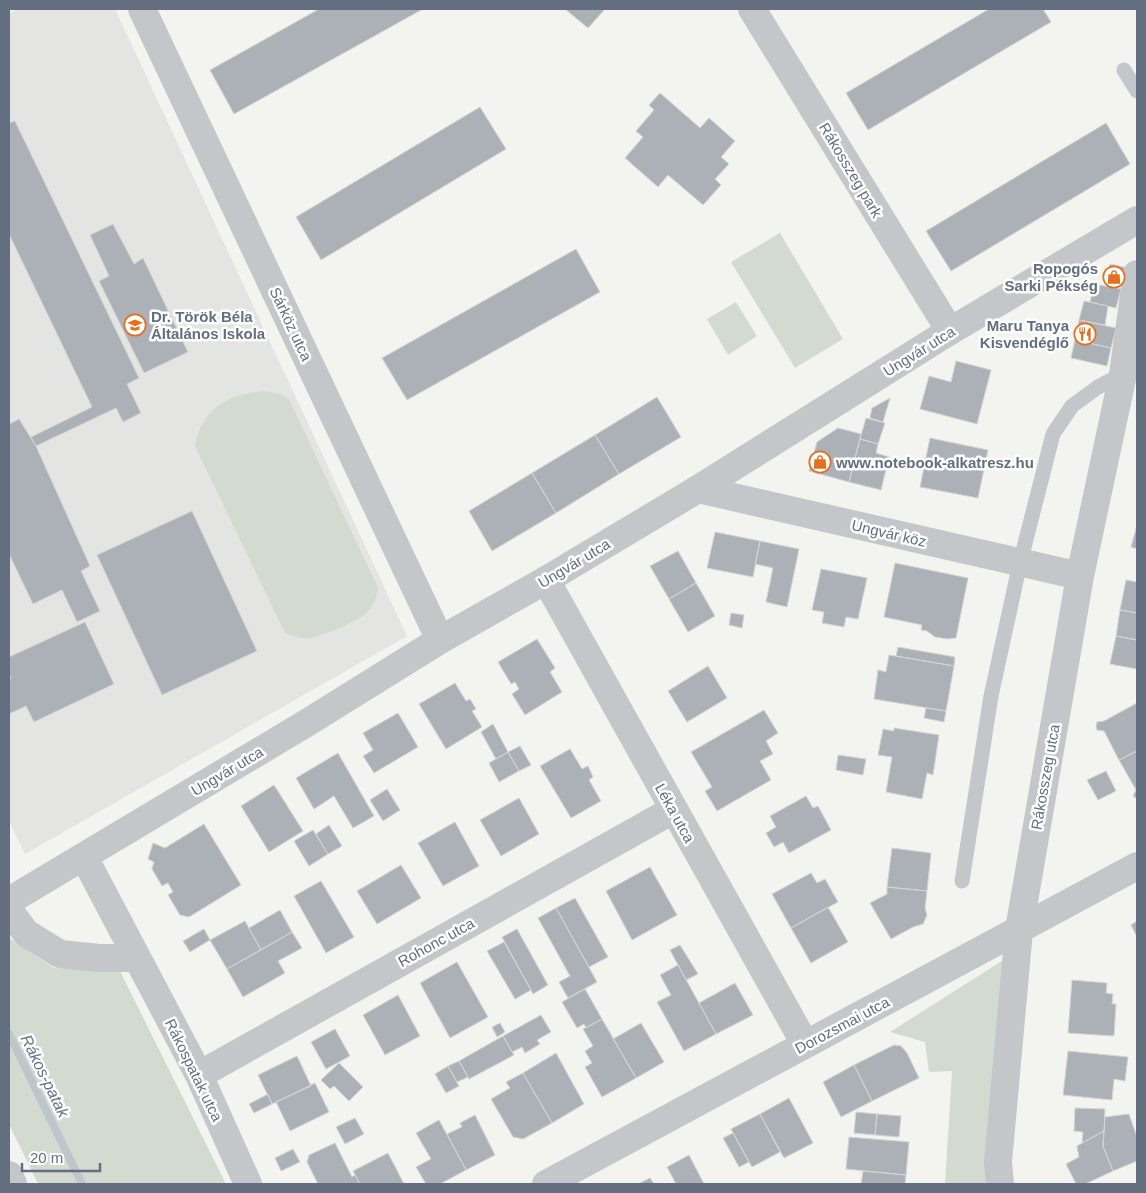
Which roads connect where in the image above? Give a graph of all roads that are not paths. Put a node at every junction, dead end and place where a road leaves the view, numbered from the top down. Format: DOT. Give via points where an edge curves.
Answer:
graph roads {
  1 [pos="142,9"];
  2 [pos="752,9"];
  3 [pos="1124,70"];
  4 [pos="1137,91"];
  5 [pos="1137,220"];
  6 [pos="1137,274"];
  7 [pos="950,331"];
  8 [pos="1130,376"];
  9 [pos="698,489"];
  10 [pos="1020,562"];
  11 [pos="1080,576"];
  12 [pos="546,580"];
  13 [pos="440,640"];
  14 [pos="673,810"];
  15 [pos="84,857"];
  16 [pos="1137,866"];
  17 [pos="962,881"];
  18 [pos="9,901"];
  19 [pos="9,910"];
  20 [pos="1019,930"];
  21 [pos="136,958"];
  22 [pos="805,1044"];
  23 [pos="198,1075"];
  24 [pos="9,1175"];
  25 [pos="13,1184"];
  26 [pos="248,1184"];
  27 [pos="546,1184"];
  28 [pos="1000,1184"];
  1 -- 13 [label="street, Sárköz utca"];
  2 -- 7 [label="street, Rákosszeg park"];
  3 -- 4 [label="lane"];
  5 -- 7 [label="street, Ungvár utca"];
  6 -- 8 [label="street, Rákosszeg utca"];
  7 -- 9 [label="street, Ungvár utca"];
  8 -- 10 [label="lane" via="1098,387 1072,406 1053,434"];
  8 -- 11 [label="street, Rákosszeg utca"];
  9 -- 10 [label="street, Ungvár köz"];
  9 -- 12 [label="street, Ungvár utca"];
  10 -- 11 [label="street, Ungvár köz"];
  10 -- 17 [label="lane" via="991,696"];
  11 -- 20 [label="street, Rákosszeg utca"];
  12 -- 13 [label="street, Ungvár utca"];
  12 -- 14 [label="street, Léka utca"];
  13 -- 15 [label="street, Ungvár utca"];
  14 -- 22 [label="street, Léka utca"];
  14 -- 23 [label="street, Rohonc utca"];
  15 -- 18 [label="street, Ungvár utca"];
  15 -- 21 [label="street, Rákospatak utca"];
  16 -- 20 [label="street, Dorozsmai utca"];
  19 -- 21 [label="street" via="26,934 60,954"];
  20 -- 22 [label="street, Dorozsmai utca"];
  20 -- 28 [label="street, Rákosszeg utca" via="998,1162"];
  21 -- 23 [label="street, Rákospatak utca"];
  22 -- 27 [label="street, Dorozsmai utca"];
  23 -- 26 [label="street, Rákospatak utca"];
  24 -- 25 [label="street"];
}
